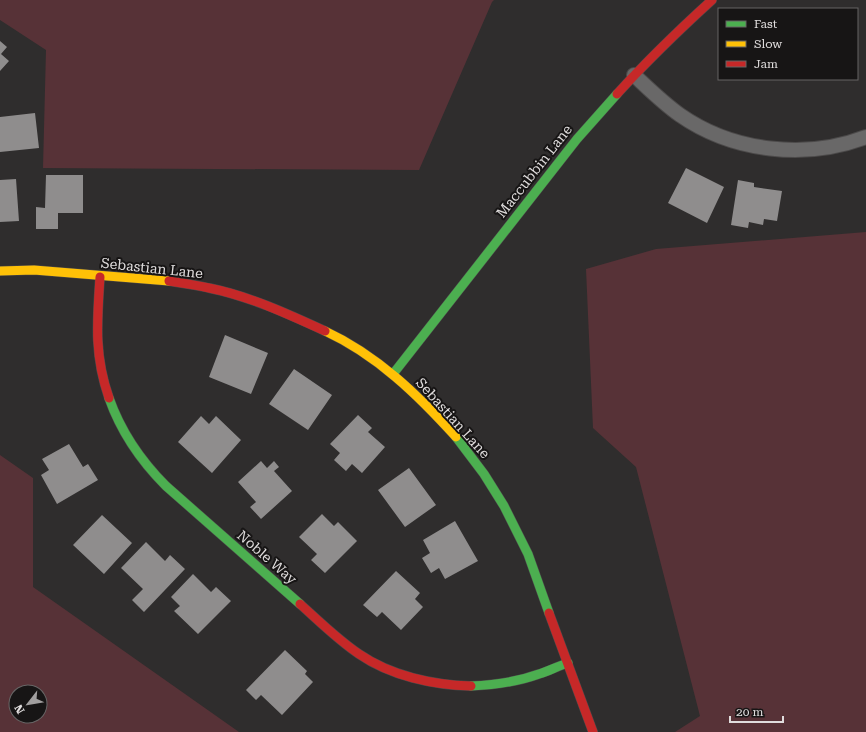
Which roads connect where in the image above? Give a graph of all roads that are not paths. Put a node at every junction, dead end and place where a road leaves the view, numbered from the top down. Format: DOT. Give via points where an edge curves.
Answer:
graph roads {
  1 [pos="712,0"];
  2 [pos="634,75"];
  3 [pos="866,137"];
  4 [pos="0,271"];
  5 [pos="100,276"];
  6 [pos="393,374"];
  7 [pos="568,663"];
  8 [pos="593,732"];
  1 -- 2 [label="street, Maccubbin Lane"];
  2 -- 3 [label="street" via="681,116 731,140 776,149 806,150 838,146"];
  2 -- 6 [label="street, Maccubbin Lane" via="577,139"];
  4 -- 5 [label="street, Sebastian Lane" via="34,270"];
  5 -- 6 [label="street, Sebastian Lane" via="167,281 210,288 252,300 334,335"];
  5 -- 7 [label="street, Noble Way" via="97,334 99,357 111,401 131,443 166,486 343,642 364,658 385,668 431,682 488,685 512,682"];
  6 -- 7 [label="street, Sebastian Lane" via="458,440 504,506 528,554"];
  7 -- 8 [label="street, Sebastian Lane"];
}
